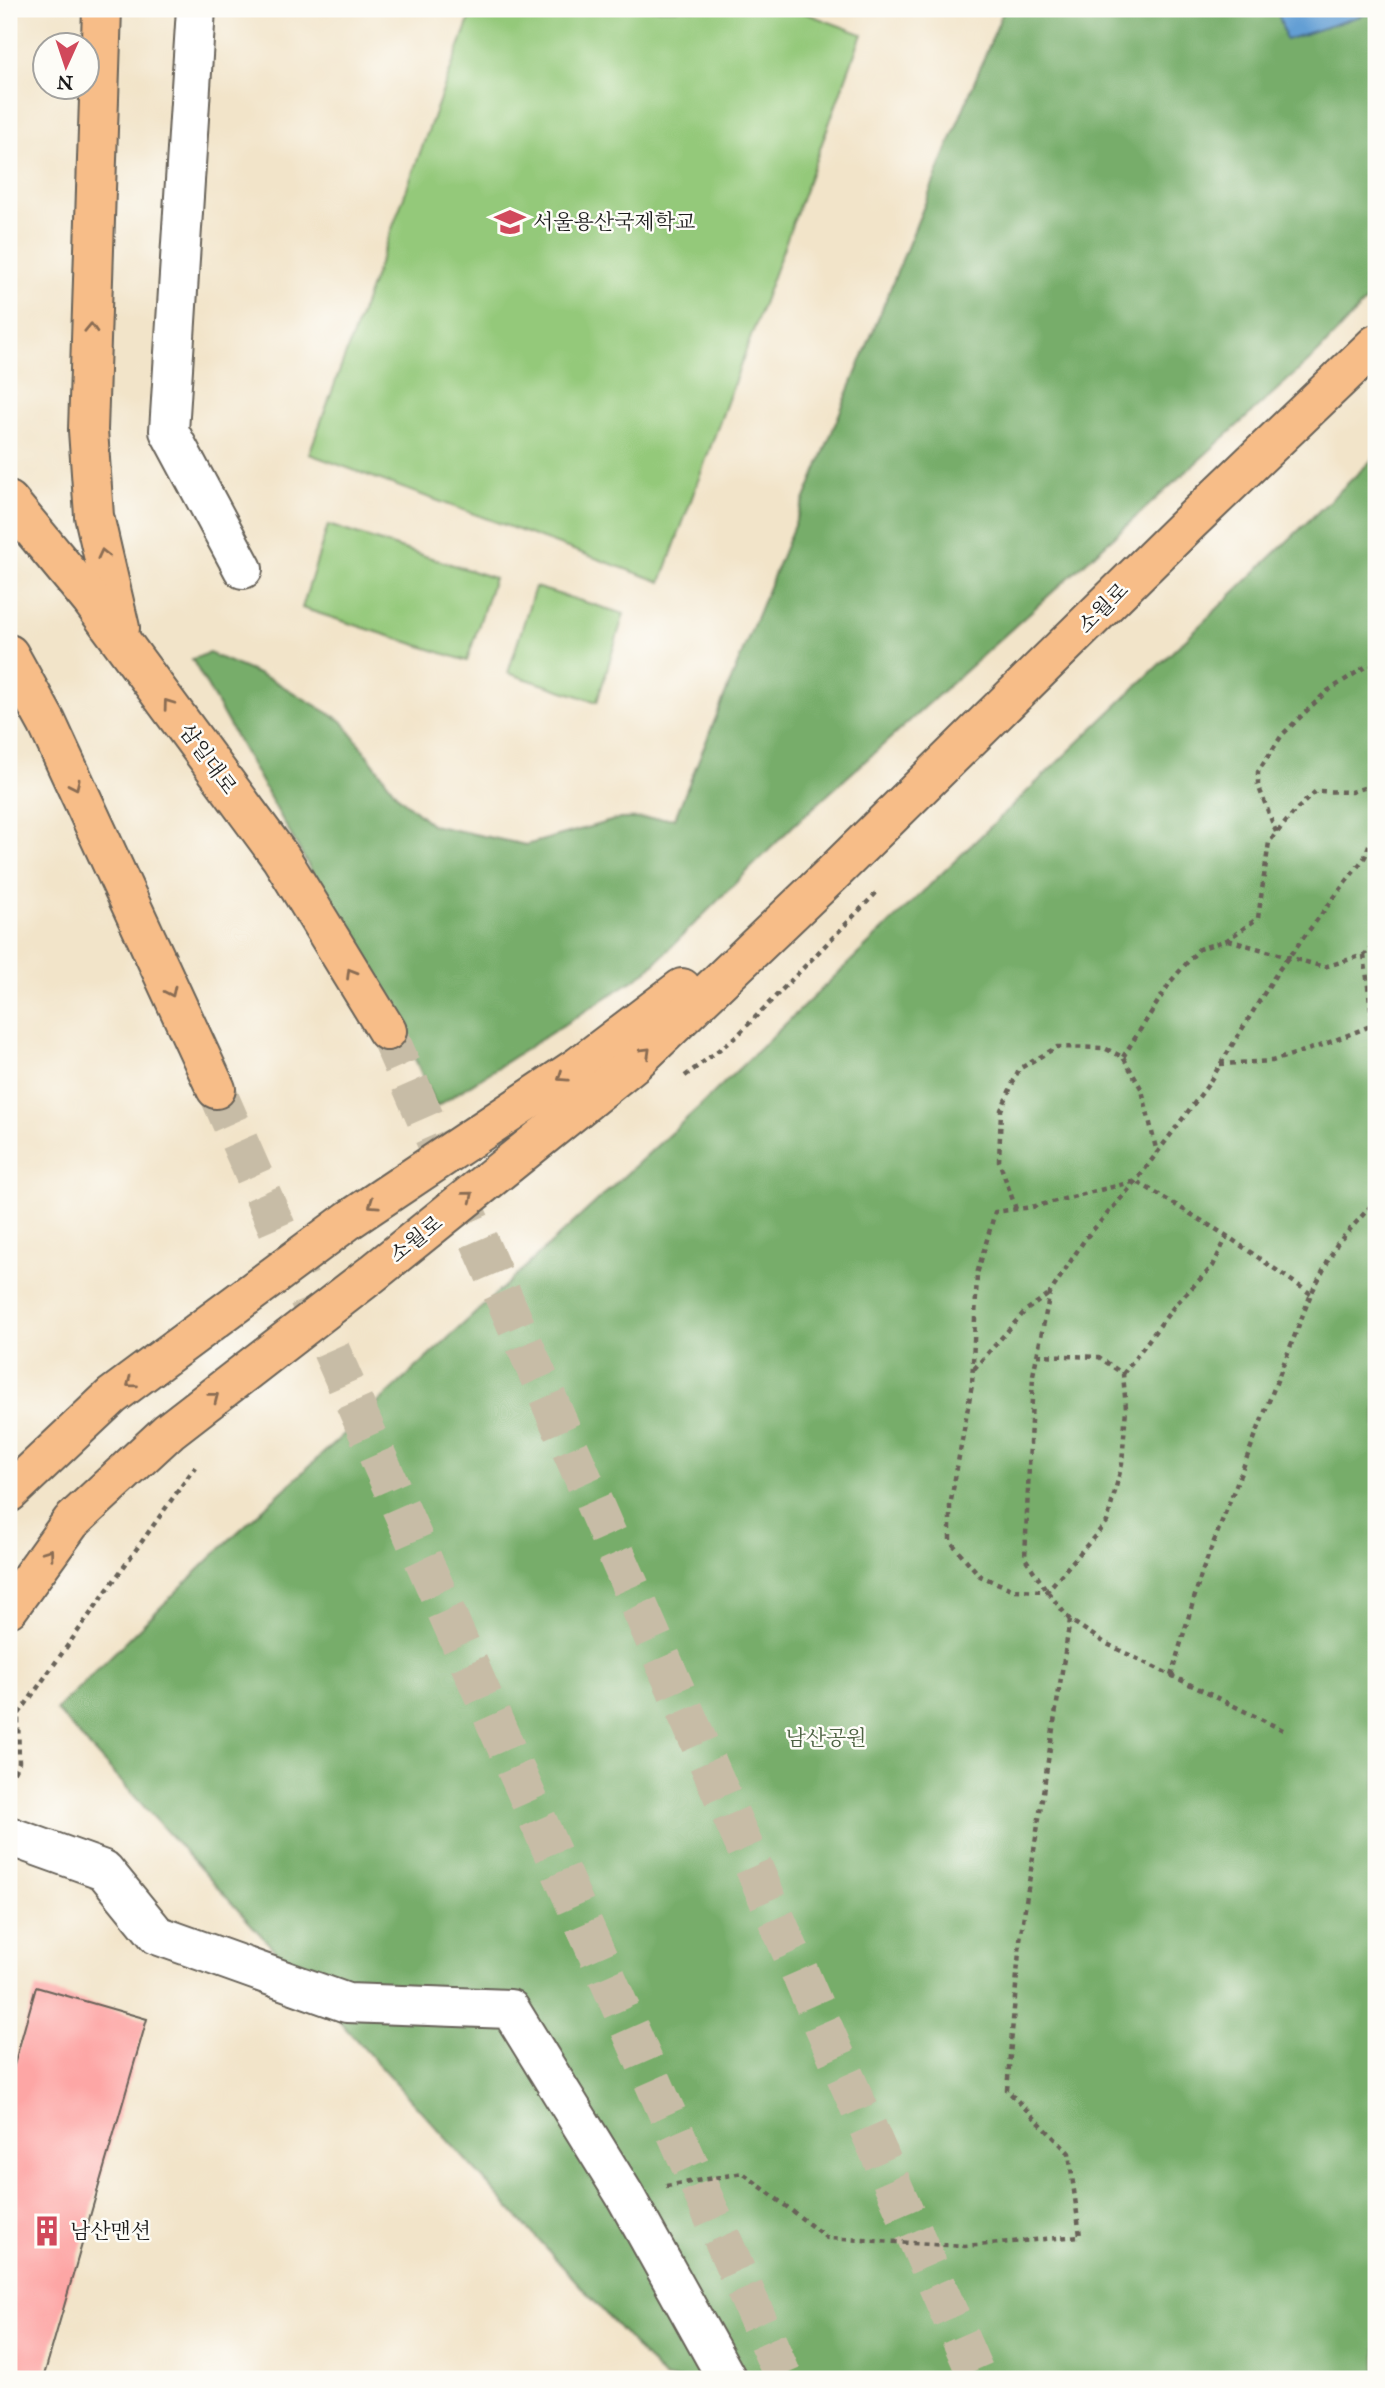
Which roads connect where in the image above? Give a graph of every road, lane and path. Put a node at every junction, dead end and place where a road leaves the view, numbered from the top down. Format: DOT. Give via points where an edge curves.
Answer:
graph roads {
  1 [pos="102,9"];
  2 [pos="196,9"];
  3 [pos="1376,344"];
  4 [pos="9,501"];
  5 [pos="243,569"];
  6 [pos="124,644"];
  7 [pos="9,654"];
  8 [pos="1376,666"];
  9 [pos="1376,756"];
  10 [pos="1370,786"];
  11 [pos="1376,801"];
  12 [pos="1376,824"];
  13 [pos="1277,833"];
  14 [pos="832,874"];
  15 [pos="1227,940"];
  16 [pos="1376,943"];
  17 [pos="1364,955"];
  18 [pos="1290,957"];
  19 [pos="1374,1024"];
  20 [pos="387,1031"];
  21 [pos="1123,1056"];
  22 [pos="1220,1065"];
  23 [pos="216,1089"];
  24 [pos="1157,1153"];
  25 [pos="1136,1181"];
  26 [pos="1376,1200"];
  27 [pos="1016,1209"];
  28 [pos="1227,1236"];
  29 [pos="1050,1293"];
  30 [pos="1311,1294"];
  31 [pos="1037,1354"];
  32 [pos="973,1370"];
  33 [pos="1123,1374"];
  34 [pos="9,1493"];
  35 [pos="1047,1591"];
  36 [pos="9,1608"];
  37 [pos="1070,1620"];
  38 [pos="1171,1676"];
  39 [pos="1283,1730"];
  40 [pos="19,1762"];
  41 [pos="9,1782"];
  42 [pos="9,1836"];
  43 [pos="624,2194"];
  44 [pos="727,2379"];
  6 -- 1 [label="main road, one-way" via="94,516 88,430"];
  2 -- 5 [label="street" via="169,432"];
  3 -- 14 [label="main road, 소월로"];
  4 -- 6 [label="main road, 삼일대로"];
  20 -- 6 [label="main road, 삼일대로, one-way" via="281,858"];
  7 -- 23 [label="main road, one-way" via="47,723"];
  8 -- 13 [label="path" via="1365,667 1326,692 1282,735 1258,772 1258,785"];
  9 -- 10 [label="path"];
  10 -- 11 [label="path"];
  10 -- 13 [label="path" via="1351,792 1316,791"];
  12 -- 18 [label="path" via="1365,857"];
  13 -- 15 [label="path" via="1269,842 1258,918"];
  14 -- 34 [label="main road, 소월로, one-way" via="579,1066 349,1220 134,1380"];
  36 -- 14 [label="main road, 소월로, one-way" via="71,1522 169,1432 634,1063"];
  15 -- 18 [label="path"];
  15 -- 21 [label="path" via="1199,949 1171,981"];
  16 -- 17 [label="path"];
  17 -- 18 [label="path" via="1324,967"];
  17 -- 19 [label="path"];
  18 -- 22 [label="path"];
  19 -- 22 [label="path" via="1272,1061"];
  21 -- 24 [label="path" via="1142,1090"];
  21 -- 27 [label="path" via="1104,1048 1057,1047 1019,1069 1001,1110 999,1161"];
  22 -- 24 [label="path"];
  24 -- 25 [label="path"];
  25 -- 27 [label="path"];
  25 -- 28 [label="path"];
  25 -- 29 [label="path" via="1085,1239"];
  26 -- 30 [label="path" via="1337,1244"];
  27 -- 32 [label="path" via="995,1212 977,1274"];
  28 -- 30 [label="path"];
  28 -- 33 [label="path" via="1213,1266 1176,1304"];
  29 -- 31 [label="path"];
  29 -- 32 [label="path" via="1025,1311"];
  30 -- 38 [label="path" via="1202,1572"];
  31 -- 33 [label="path" via="1100,1357"];
  31 -- 35 [label="path" via="1026,1558"];
  32 -- 35 [label="path" via="950,1506 950,1541 980,1576 1014,1590"];
  33 -- 35 [label="path" via="1122,1464 1107,1522"];
  35 -- 37 [label="path"];
  37 -- 38 [label="path"];
  37 -- 43 [label="path" via="1020,1940 1007,2090 1069,2153 1080,2236 965,2246 827,2238 743,2173"];
  38 -- 39 [label="path"];
  40 -- 41 [label="path"];
  42 -- 43 [label="street" via="104,1870 157,1936 347,2003 510,2010"];
  43 -- 44 [label="street"];
}
